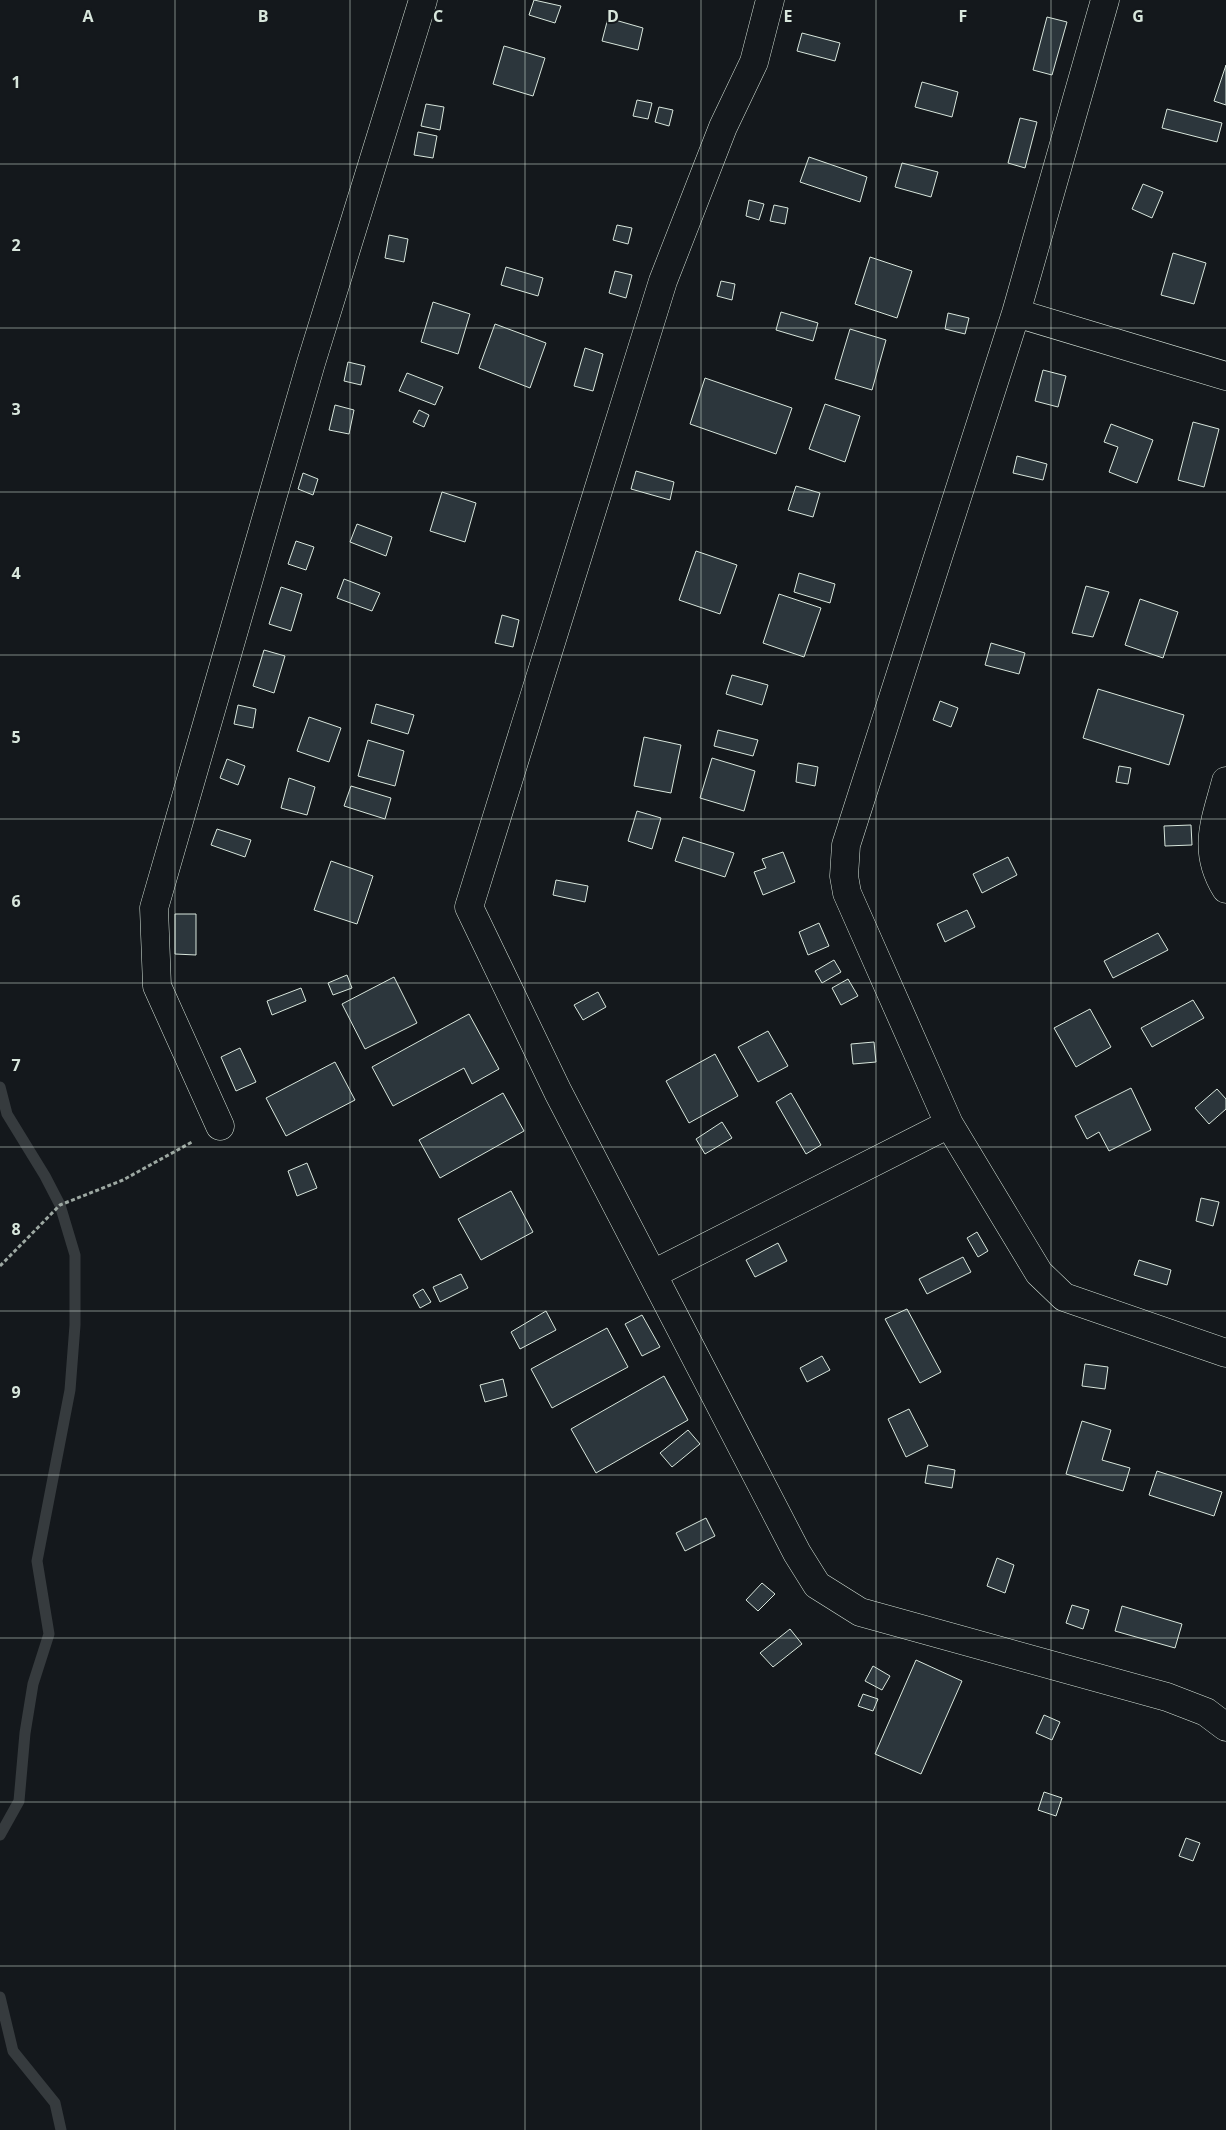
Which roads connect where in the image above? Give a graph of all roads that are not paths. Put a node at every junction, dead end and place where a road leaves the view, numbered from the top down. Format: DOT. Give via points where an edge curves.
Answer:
graph roads {
  1 [pos="423,0"];
  2 [pos="770,0"];
  3 [pos="1105,0"];
  4 [pos="1016,312"];
  5 [pos="1226,376"];
  6 [pos="1226,781"];
  7 [pos="1226,889"];
  8 [pos="949,1124"];
  9 [pos="220,1126"];
  10 [pos="653,1274"];
  11 [pos="1226,1353"];
  12 [pos="1226,1727"];
  1 -- 9 [label="street" via="311,363 154,908 158,986"];
  2 -- 10 [label="street" via="754,62 723,127 663,281 469,907 558,1092"];
  3 -- 4 [label="street"];
  4 -- 5 [label="street"];
  4 -- 8 [label="street" via="846,846 844,862 847,893"];
  6 -- 7 [label="street" via="1211,835 1220,879"];
  8 -- 10 [label="street"];
  8 -- 11 [label="street" via="1039,1274 1064,1297"];
  10 -- 12 [label="street" via="797,1553 817,1585 860,1612 1167,1696 1206,1712"];
}
